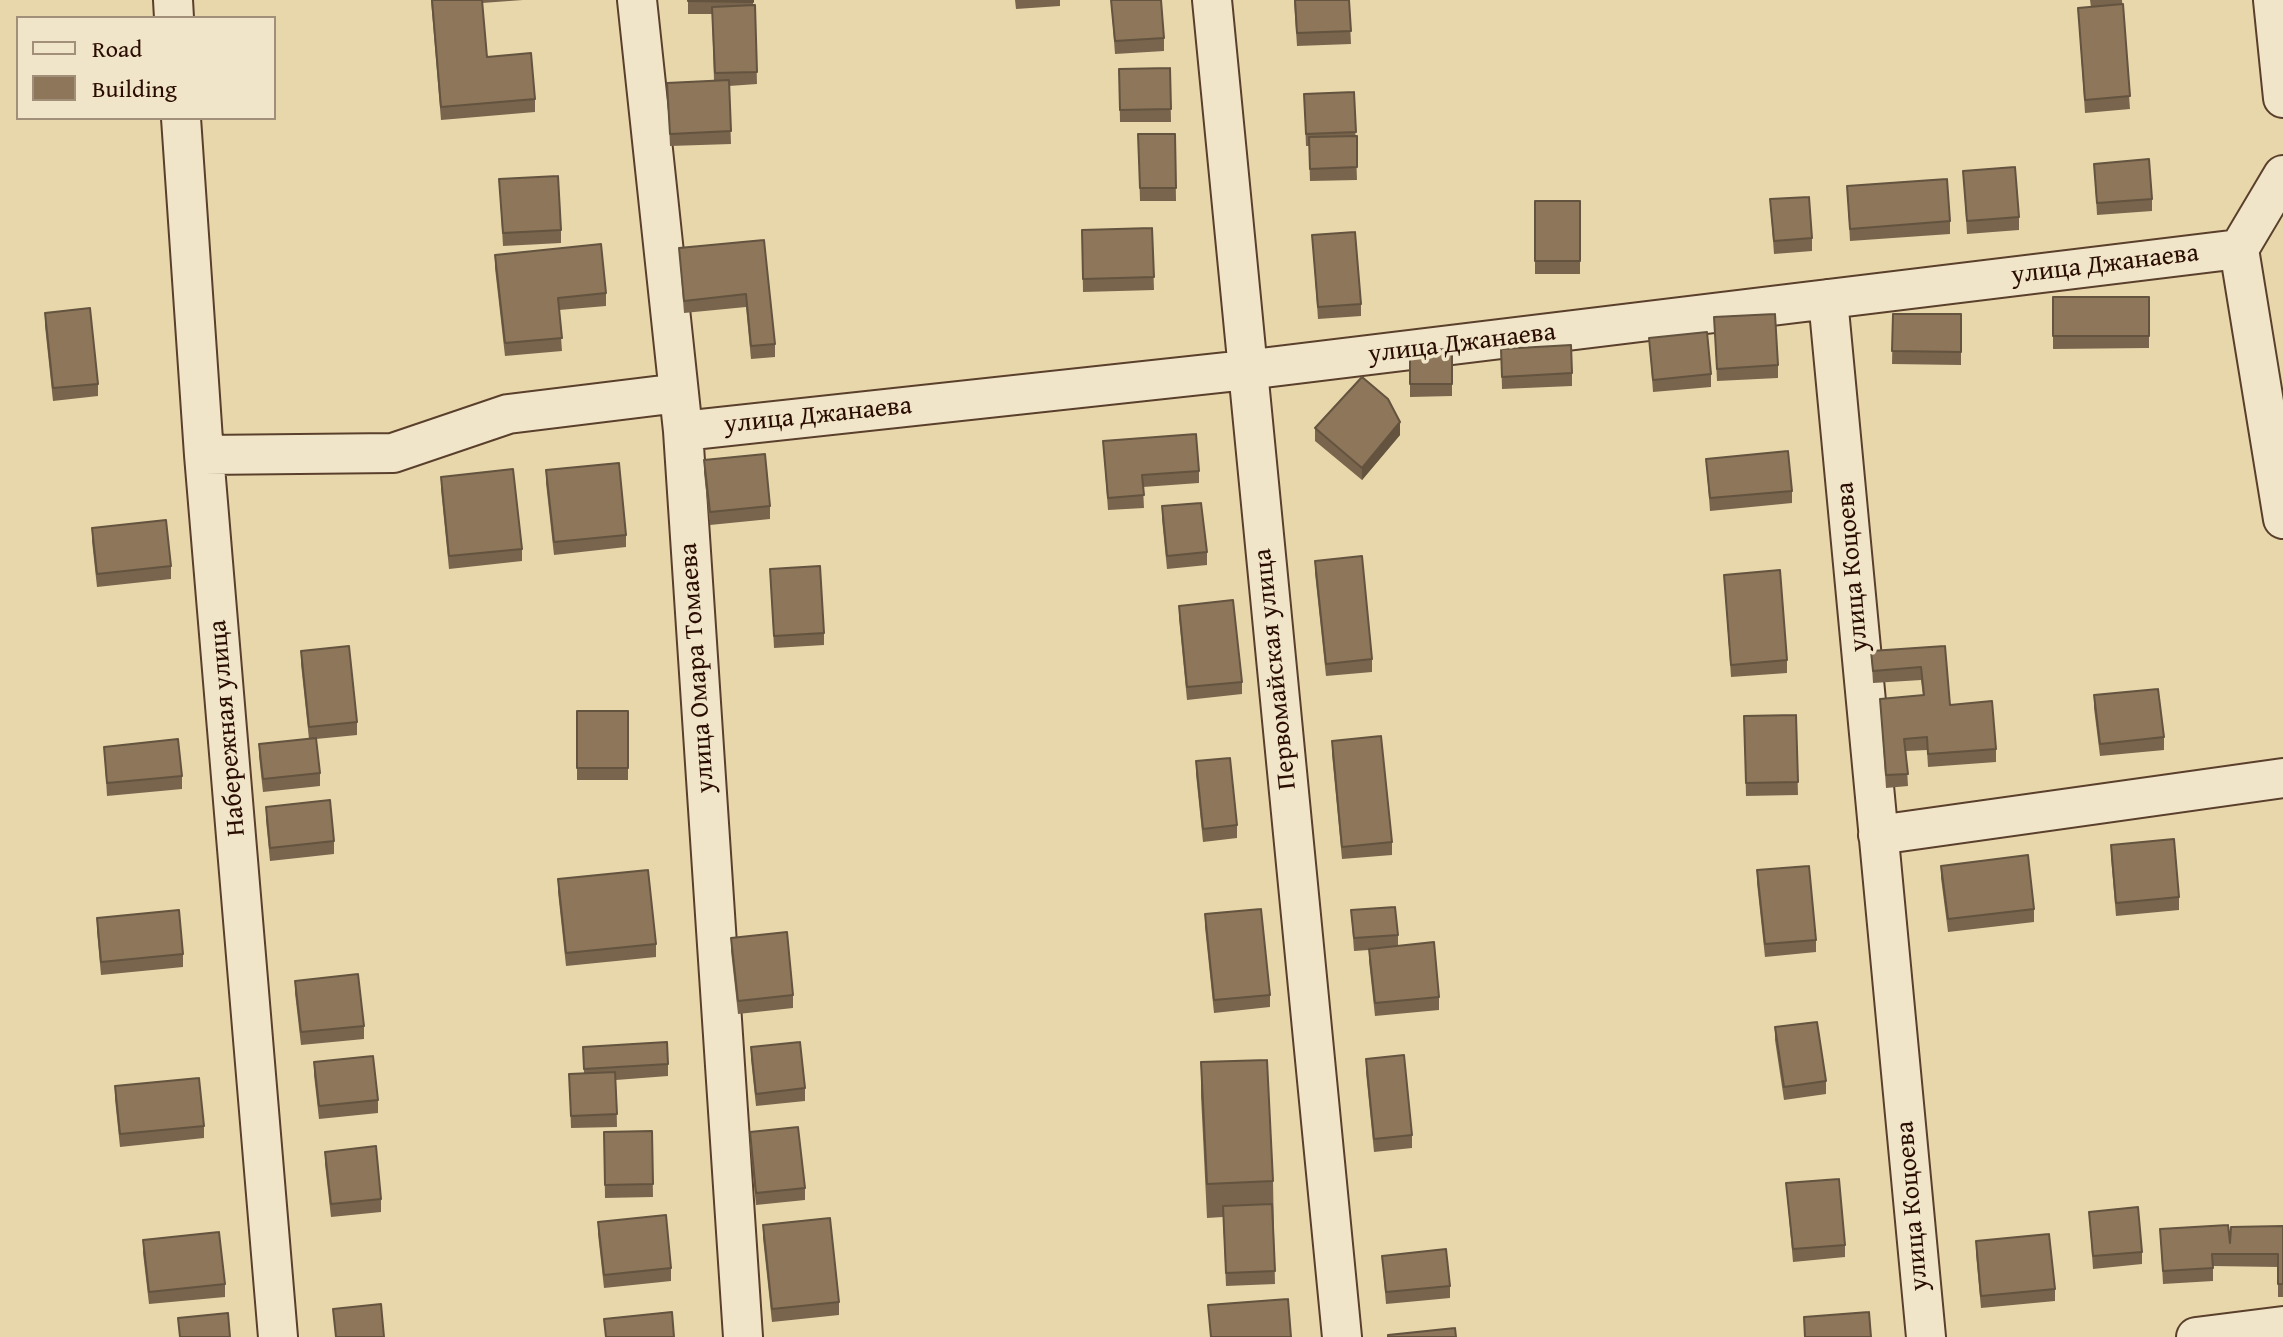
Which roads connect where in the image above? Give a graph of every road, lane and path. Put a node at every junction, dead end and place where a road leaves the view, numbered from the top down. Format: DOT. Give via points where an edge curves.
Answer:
graph roads {
  1 [pos="637,0"];
  2 [pos="1212,0"];
  3 [pos="2273,0"];
  4 [pos="2283,98"];
  5 [pos="181,120"];
  6 [pos="2283,175"];
  7 [pos="2239,249"];
  8 [pos="1828,299"];
  9 [pos="1246,370"];
  10 [pos="679,393"];
  11 [pos="683,431"];
  12 [pos="204,455"];
  13 [pos="2283,519"];
  14 [pos="2283,778"];
  15 [pos="1878,835"];
  16 [pos="2283,1326"];
  17 [pos="278,1337"];
  18 [pos="743,1337"];
  19 [pos="1342,1337"];
  20 [pos="1926,1337"];
  21 [pos="2196,1337"];
  1 -- 10 [label="street, улица Омара Томаева"];
  2 -- 9 [label="street, Первомайская улица"];
  3 -- 4 [label="street"];
  5 -- 12 [label="street, Набережная улица"];
  6 -- 7 [label="street"];
  7 -- 8 [label="street, улица Джанаева"];
  7 -- 13 [label="street"];
  8 -- 9 [label="street, улица Джанаева"];
  8 -- 15 [label="street, улица Коцоева"];
  9 -- 11 [label="street, улица Джанаева"];
  9 -- 19 [label="street, Первомайская улица"];
  10 -- 11 [label="street, улица Омара Томаева"];
  10 -- 12 [label="street" via="508,414 393,453"];
  11 -- 18 [label="street, улица Омара Томаева"];
  12 -- 17 [label="street, Набережная улица"];
  14 -- 15 [label="street"];
  15 -- 20 [label="street, улица Коцоева"];
  16 -- 21 [label="street"];
}
